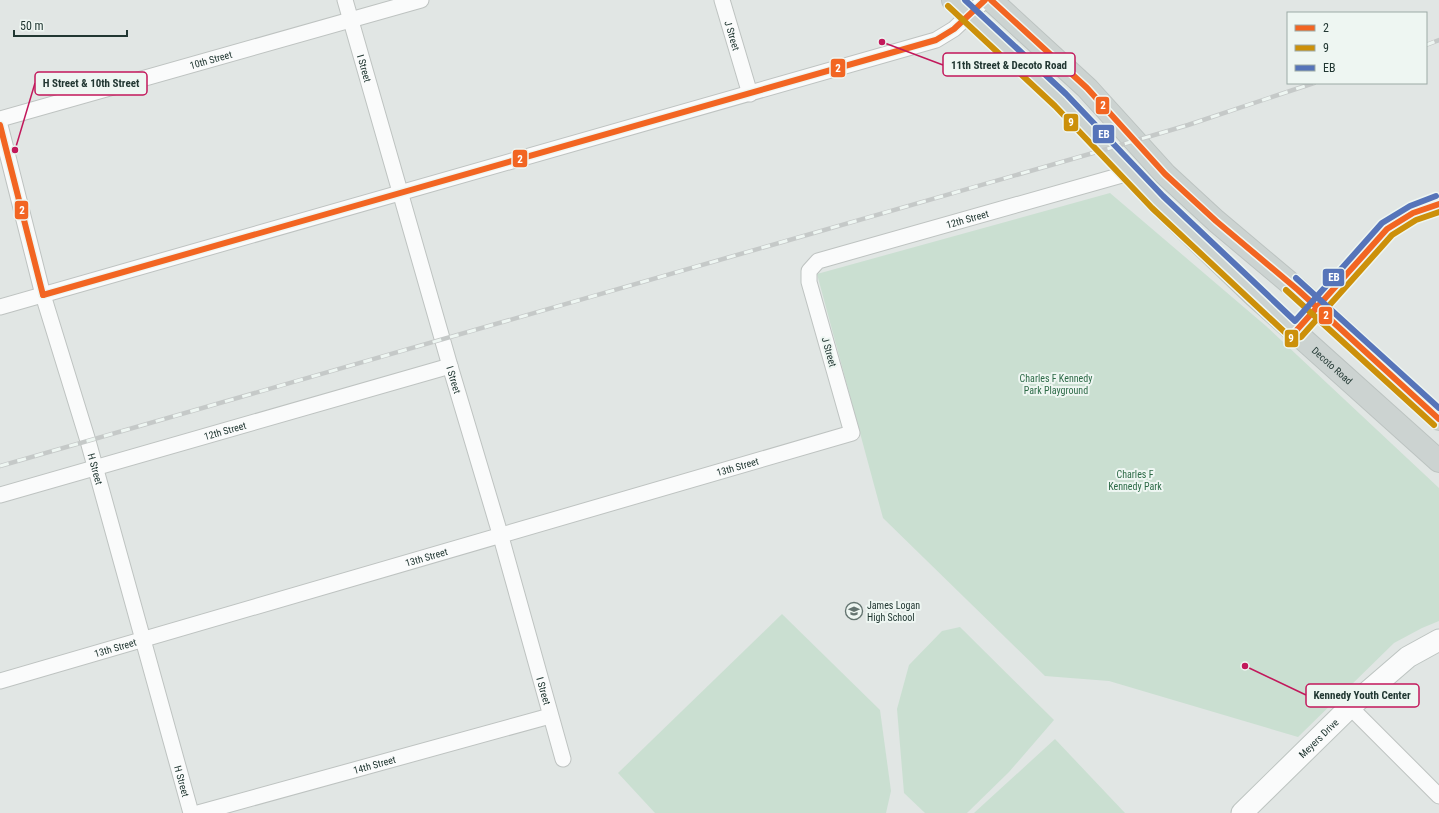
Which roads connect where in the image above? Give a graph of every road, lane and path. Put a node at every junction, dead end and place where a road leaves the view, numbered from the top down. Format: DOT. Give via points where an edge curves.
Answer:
graph roads {
  1 [pos="345,0"];
  2 [pos="421,0"];
  3 [pos="722,0"];
  4 [pos="953,0"];
  5 [pos="991,0"];
  6 [pos="977,8"];
  7 [pos="351,20"];
  8 [pos="750,94"];
  9 [pos="0,118"];
  10 [pos="0,124"];
  11 [pos="1129,173"];
  12 [pos="401,193"];
  13 [pos="810,271"];
  14 [pos="43,295"];
  15 [pos="0,307"];
  16 [pos="450,366"];
  17 [pos="1439,419"];
  18 [pos="852,433"];
  19 [pos="1439,461"];
  20 [pos="95,468"];
  21 [pos="0,495"];
  22 [pos="502,537"];
  23 [pos="143,639"];
  24 [pos="1439,640"];
  25 [pos="0,681"];
  26 [pos="1350,706"];
  27 [pos="550,716"];
  28 [pos="563,759"];
  29 [pos="1439,796"];
  30 [pos="191,813"];
  31 [pos="198,813"];
  32 [pos="1242,813"];
  1 -- 7 [label="street, I Street"];
  2 -- 7 [label="street, 10th Street"];
  3 -- 8 [label="street, J Street"];
  4 -- 6 [label="main road, Decoto Road"];
  5 -- 17 [label="main road" via="1087,88 1165,174 1298,290"];
  6 -- 8 [label="street" via="954,29 936,40"];
  6 -- 11 [label="main road, Decoto Road"];
  7 -- 9 [label="street, 10th Street"];
  7 -- 12 [label="street, I Street"];
  8 -- 12 [label="street"];
  10 -- 14 [label="street, H Street"];
  11 -- 13 [label="street, 12th Street" via="818,261"];
  11 -- 19 [label="main road, Decoto Road" via="1255,296"];
  12 -- 14 [label="street"];
  12 -- 16 [label="street, I Street"];
  13 -- 18 [label="street, J Street" via="809,282"];
  14 -- 15 [label="street"];
  14 -- 20 [label="street, H Street"];
  16 -- 20 [label="street, 12th Street"];
  16 -- 22 [label="street, I Street"];
  18 -- 22 [label="street, 13th Street"];
  20 -- 21 [label="street, 12th Street"];
  20 -- 23 [label="street, H Street"];
  22 -- 23 [label="street, 13th Street"];
  22 -- 27 [label="street, I Street"];
  23 -- 25 [label="street, 13th Street"];
  23 -- 30 [label="street, H Street"];
  24 -- 26 [label="street, Meyers Drive" via="1408,657"];
  26 -- 29 [label="street"];
  26 -- 32 [label="street, Meyers Drive"];
  27 -- 28 [label="street, I Street"];
  27 -- 31 [label="street, 14th Street"];
}
